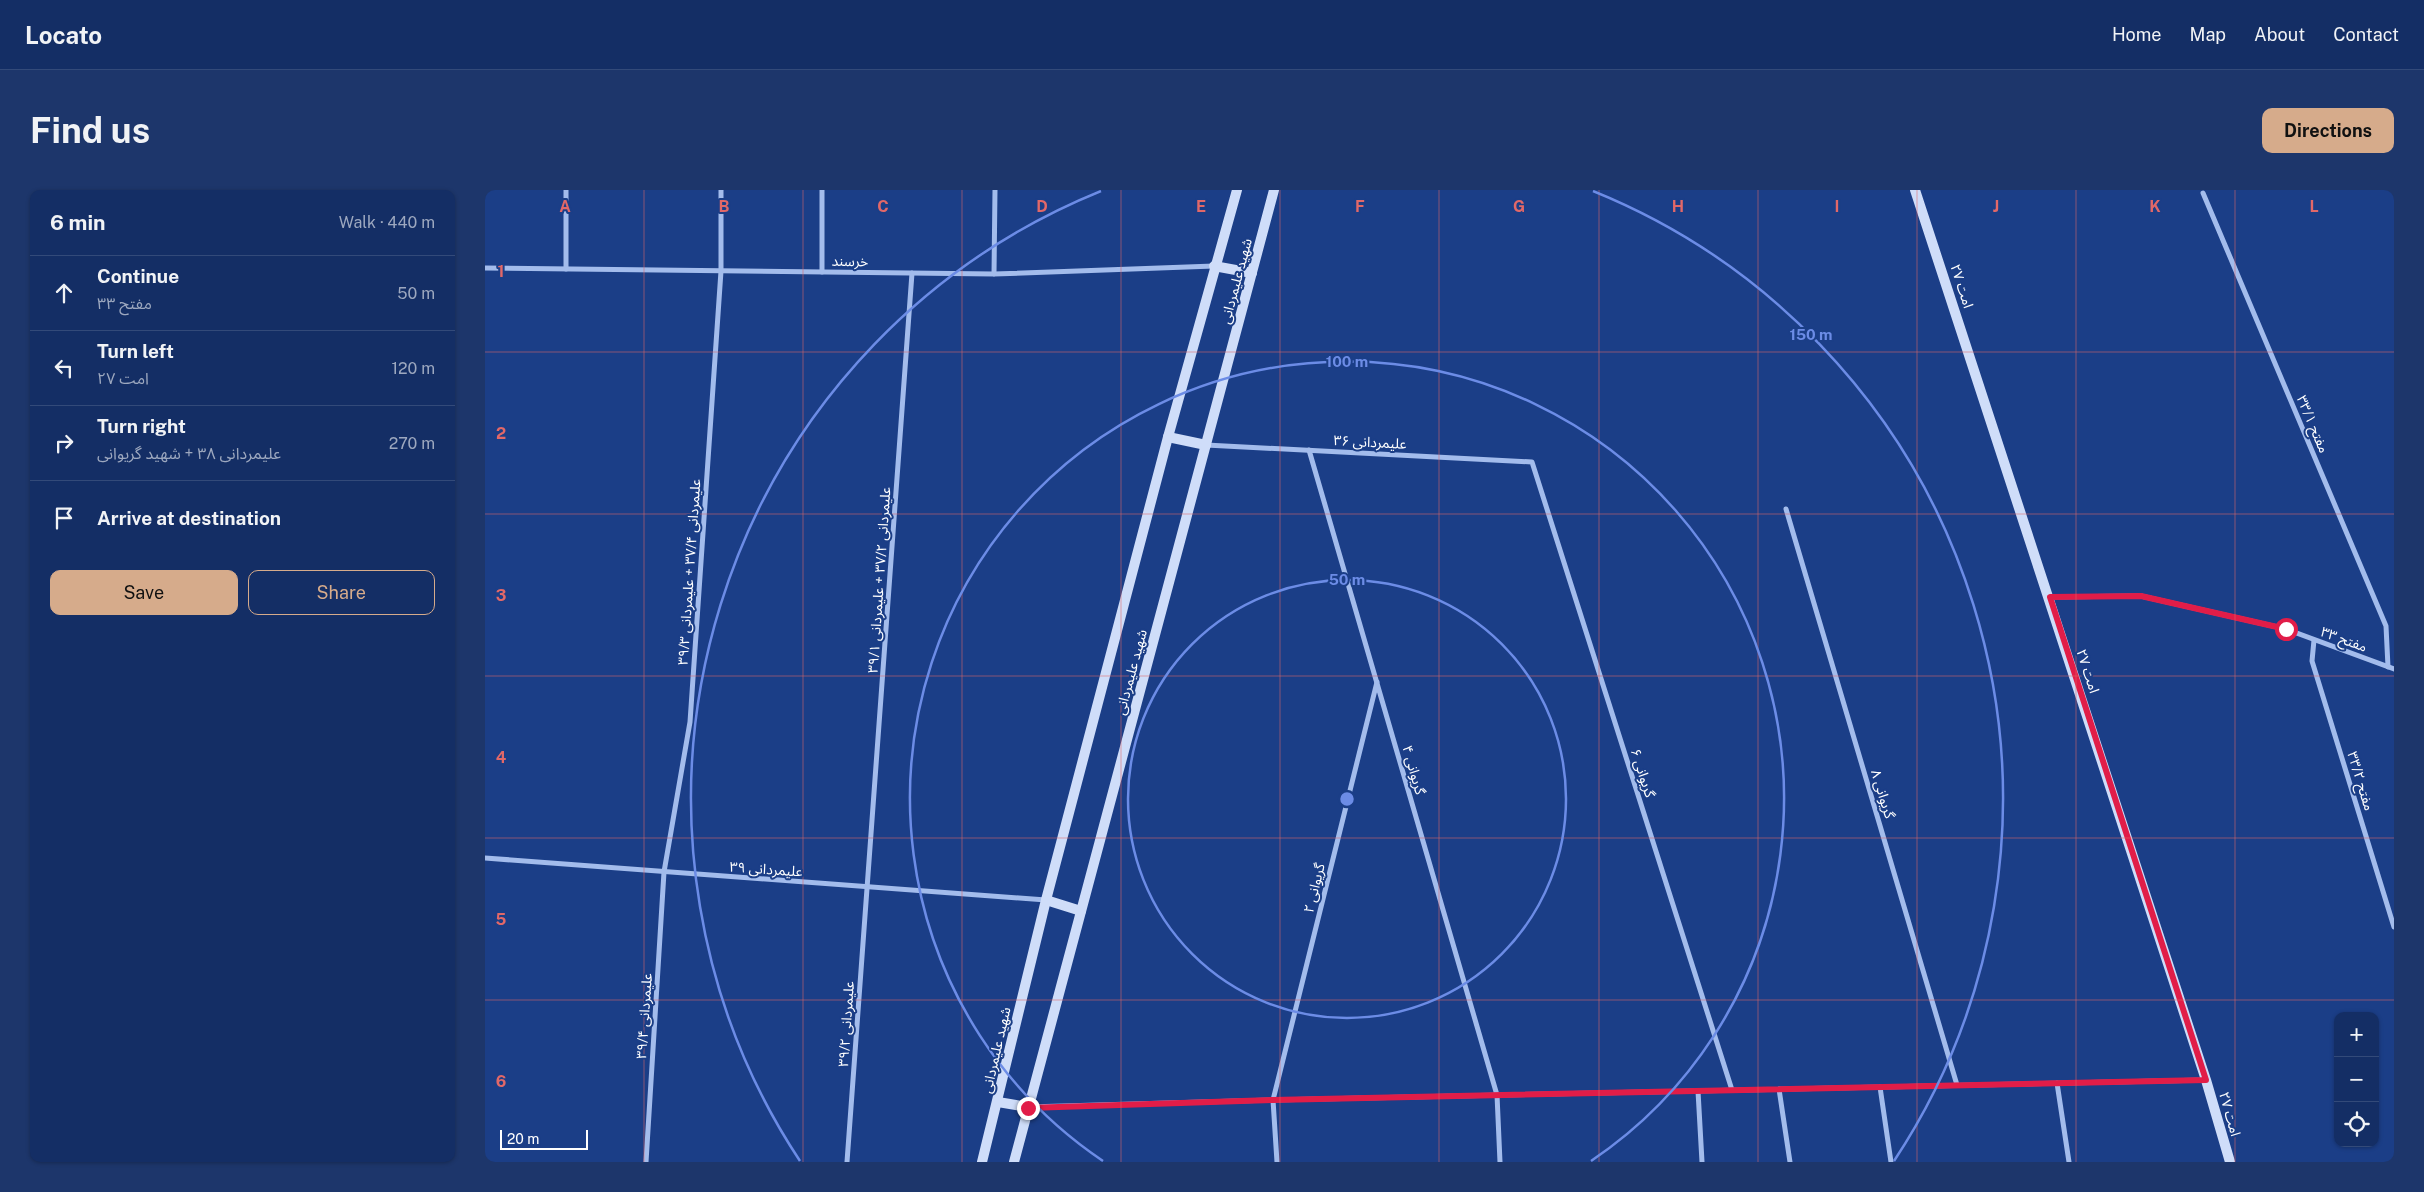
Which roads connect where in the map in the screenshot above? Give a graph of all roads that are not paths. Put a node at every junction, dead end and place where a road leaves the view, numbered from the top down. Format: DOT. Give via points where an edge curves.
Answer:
graph roads {
  1 [pos="566,190"];
  2 [pos="721,190"];
  3 [pos="822,190"];
  4 [pos="995,190"];
  5 [pos="1237,190"];
  6 [pos="1274,190"];
  7 [pos="1915,190"];
  8 [pos="2203,193"];
  9 [pos="1214,266"];
  10 [pos="485,268"];
  11 [pos="566,269"];
  12 [pos="721,271"];
  13 [pos="822,272"];
  14 [pos="912,273"];
  15 [pos="1252,273"];
  16 [pos="994,274"];
  17 [pos="1168,437"];
  18 [pos="1206,445"];
  19 [pos="1309,450"];
  20 [pos="1532,462"];
  21 [pos="1786,509"];
  22 [pos="2050,597"];
  23 [pos="2315,640"];
  24 [pos="2391,668"];
  25 [pos="1377,682"];
  26 [pos="485,858"];
  27 [pos="664,872"];
  28 [pos="868,888"];
  29 [pos="1046,900"];
  30 [pos="1081,911"];
  31 [pos="2394,928"];
  32 [pos="2206,1080"];
  33 [pos="2057,1083"];
  34 [pos="1957,1085"];
  35 [pos="1880,1087"];
  36 [pos="1779,1089"];
  37 [pos="1732,1090"];
  38 [pos="1698,1091"];
  39 [pos="1497,1095"];
  40 [pos="1273,1100"];
  41 [pos="998,1102"];
  42 [pos="1028,1108"];
  43 [pos="646,1162"];
  44 [pos="847,1162"];
  45 [pos="982,1162"];
  46 [pos="1014,1162"];
  47 [pos="1277,1162"];
  48 [pos="1500,1162"];
  49 [pos="1702,1162"];
  50 [pos="1790,1162"];
  51 [pos="1891,1162"];
  52 [pos="2069,1162"];
  53 [pos="2230,1162"];
  1 -- 11 [label="street"];
  2 -- 12 [label="street, علیمردانی ۳۷/۴ + علیمردانی ۳۹/۳"];
  3 -- 13 [label="street"];
  4 -- 16 [label="street"];
  5 -- 9 [label="street, شهید علیمردانی"];
  6 -- 15 [label="street, شهید علیمردانی"];
  7 -- 22 [label="street, امت ۲۷"];
  8 -- 24 [label="street, مفتح ۳۳/۱" via="2386,626"];
  9 -- 15 [label="street"];
  9 -- 16 [label="street, خرسند"];
  9 -- 17 [label="street, شهید علیمردانی"];
  10 -- 11 [label="street, خرسند"];
  11 -- 12 [label="street, خرسند"];
  12 -- 13 [label="street, خرسند"];
  12 -- 27 [label="street, علیمردانی ۳۷/۴ + علیمردانی ۳۹/۳" via="690,722"];
  13 -- 14 [label="street, خرسند"];
  14 -- 16 [label="street, خرسند"];
  14 -- 28 [label="street, علیمردانی ۳۷/۲ + علیمردانی ۳۹/۱"];
  15 -- 18 [label="street, شهید علیمردانی"];
  17 -- 18 [label="street"];
  17 -- 29 [label="street, شهید علیمردانی"];
  18 -- 19 [label="street, علیمردانی ۳۶"];
  18 -- 30 [label="street, شهید علیمردانی"];
  19 -- 20 [label="street, علیمردانی ۳۶"];
  19 -- 25 [label="street, گریوانی ۴"];
  20 -- 37 [label="street, گریوانی ۶"];
  21 -- 34 [label="street, گریوانی ۸"];
  22 -- 23 [label="street, مفتح ۳۳" via="2141,596 2286,629"];
  22 -- 32 [label="street, امت ۲۷"];
  23 -- 24 [label="street, مفتح ۳۳"];
  23 -- 31 [label="street, مفتح ۳۳/۲" via="2312,661"];
  25 -- 39 [label="street, گریوانی ۴"];
  25 -- 40 [label="street, گریوانی ۲"];
  26 -- 27 [label="street, علیمردانی ۳۹"];
  27 -- 28 [label="street, علیمردانی ۳۹"];
  27 -- 43 [label="street, علیمردانی ۳۹/۴"];
  28 -- 29 [label="street, علیمردانی ۳۹"];
  28 -- 44 [label="street, علیمردانی ۳۹/۲"];
  29 -- 30 [label="street"];
  29 -- 41 [label="street, شهید علیمردانی"];
  30 -- 42 [label="street, شهید علیمردانی"];
  32 -- 33 [label="street"];
  32 -- 53 [label="street, امت ۲۷"];
  33 -- 34 [label="street"];
  33 -- 52 [label="street"];
  34 -- 35 [label="street"];
  35 -- 36 [label="street"];
  35 -- 51 [label="street"];
  36 -- 37 [label="street"];
  36 -- 50 [label="street"];
  37 -- 38 [label="street"];
  38 -- 39 [label="street"];
  38 -- 49 [label="street"];
  39 -- 40 [label="street"];
  39 -- 48 [label="street, گریوانی ۴"];
  40 -- 42 [label="street"];
  40 -- 47 [label="street, گریوانی ۲"];
  41 -- 42 [label="street"];
  41 -- 45 [label="street, شهید علیمردانی"];
  42 -- 46 [label="street, شهید علیمردانی"];
}
